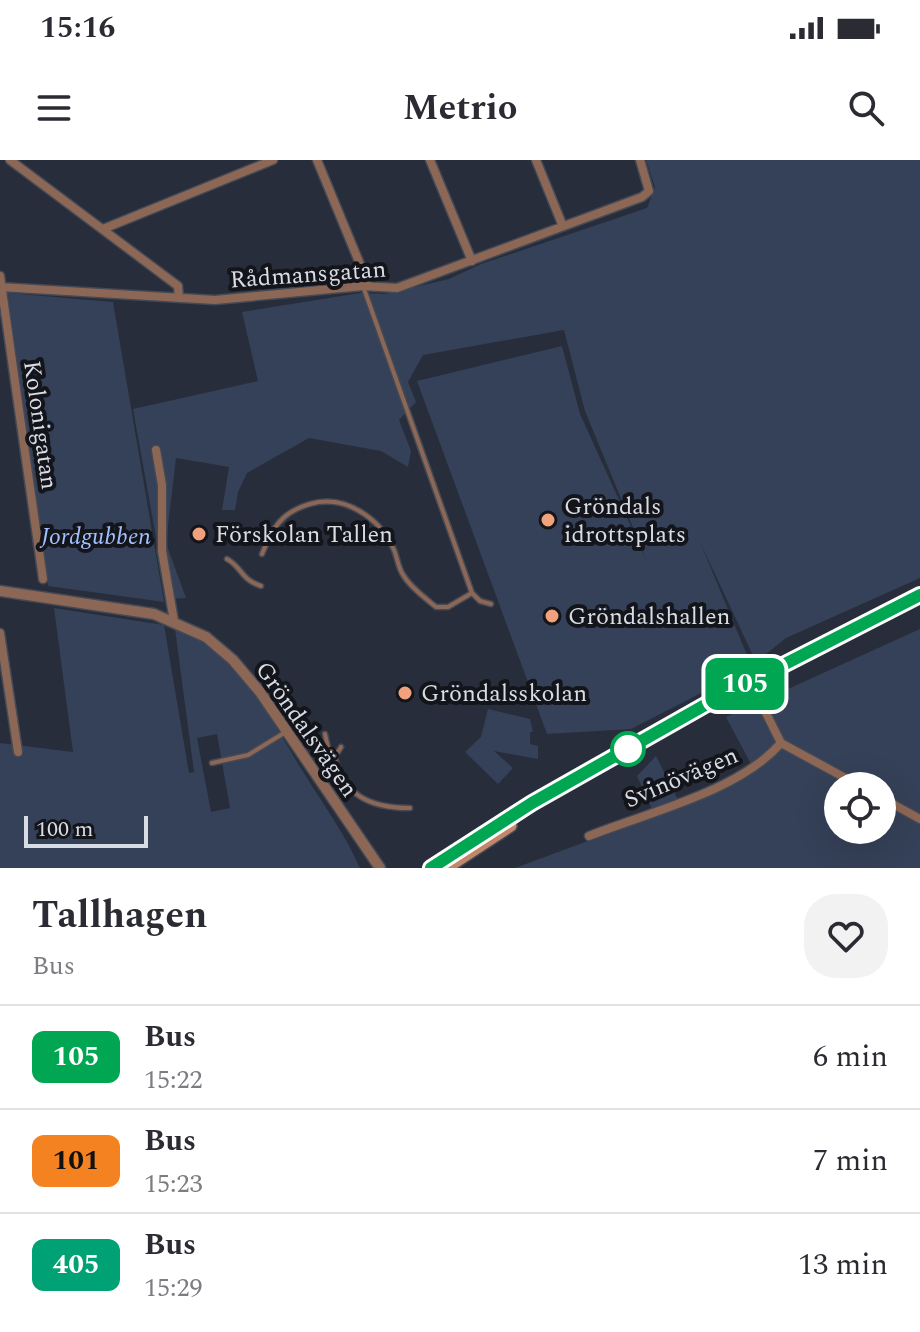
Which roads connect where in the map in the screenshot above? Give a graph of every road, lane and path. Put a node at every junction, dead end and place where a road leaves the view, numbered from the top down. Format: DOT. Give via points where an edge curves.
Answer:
graph roads {
  1 [pos="10,160"];
  2 [pos="273,160"];
  3 [pos="317,160"];
  4 [pos="430,160"];
  5 [pos="536,160"];
  6 [pos="640,160"];
  7 [pos="562,224"];
  8 [pos="103,229"];
  9 [pos="472,261"];
  10 [pos="0,276"];
  11 [pos="366,286"];
  12 [pos="1,287"];
  13 [pos="179,298"];
  14 [pos="156,450"];
  15 [pos="262,554"];
  16 [pos="227,559"];
  17 [pos="43,579"];
  18 [pos="261,586"];
  19 [pos="0,591"];
  20 [pos="472,593"];
  21 [pos="916,598"];
  22 [pos="491,604"];
  23 [pos="174,621"];
  24 [pos="0,633"];
  25 [pos="750,681"];
  26 [pos="286,731"];
  27 [pos="325,734"];
  28 [pos="781,743"];
  29 [pos="341,747"];
  30 [pos="18,752"];
  31 [pos="334,753"];
  32 [pos="212,763"];
  33 [pos="601,765"];
  34 [pos="834,772"];
  35 [pos="896,806"];
  36 [pos="410,808"];
  37 [pos="920,819"];
  38 [pos="589,836"];
  39 [pos="380,868"];
  40 [pos="431,868"];
  41 [pos="447,868"];
  1 -- 8 [label="street"];
  2 -- 8 [label="street"];
  3 -- 11 [label="street"];
  4 -- 9 [label="street"];
  5 -- 7 [label="street"];
  6 -- 7 [label="street, Rådmansgatan" via="649,191 642,197"];
  7 -- 9 [label="street, Rådmansgatan"];
  8 -- 13 [label="street" via="178,286"];
  9 -- 11 [label="street, Rådmansgatan" via="397,288"];
  10 -- 12 [label="street, Kolonigatan"];
  11 -- 13 [label="street, Rådmansgatan" via="215,300"];
  11 -- 20 [label="lane"];
  12 -- 13 [label="street, Rådmansgatan"];
  12 -- 17 [label="street, Kolonigatan"];
  14 -- 23 [label="street" via="162,551"];
  15 -- 20 [label="lane" via="266,538 281,519 308,504 332,501 371,518 393,549 402,574 436,607 448,607"];
  16 -- 18 [label="lane" via="241,577"];
  19 -- 23 [label="street, Gröndalsvägen"];
  20 -- 22 [label="lane"];
  21 -- 25 [label="main road"];
  23 -- 26 [label="street, Gröndalsvägen" via="206,637 233,660"];
  24 -- 30 [label="street"];
  25 -- 28 [label="street"];
  25 -- 33 [label="main road"];
  26 -- 32 [label="lane" via="248,755"];
  26 -- 39 [label="street, Gröndalsvägen"];
  27 -- 31 [label="lane" via="329,752"];
  28 -- 34 [label="street"];
  28 -- 38 [label="street, Svinövägen" via="753,769"];
  29 -- 31 [label="lane"];
  31 -- 36 [label="lane" via="337,769 362,801"];
  33 -- 40 [label="main road"];
  33 -- 41 [label="main road"];
  35 -- 37 [label="street"];
}
